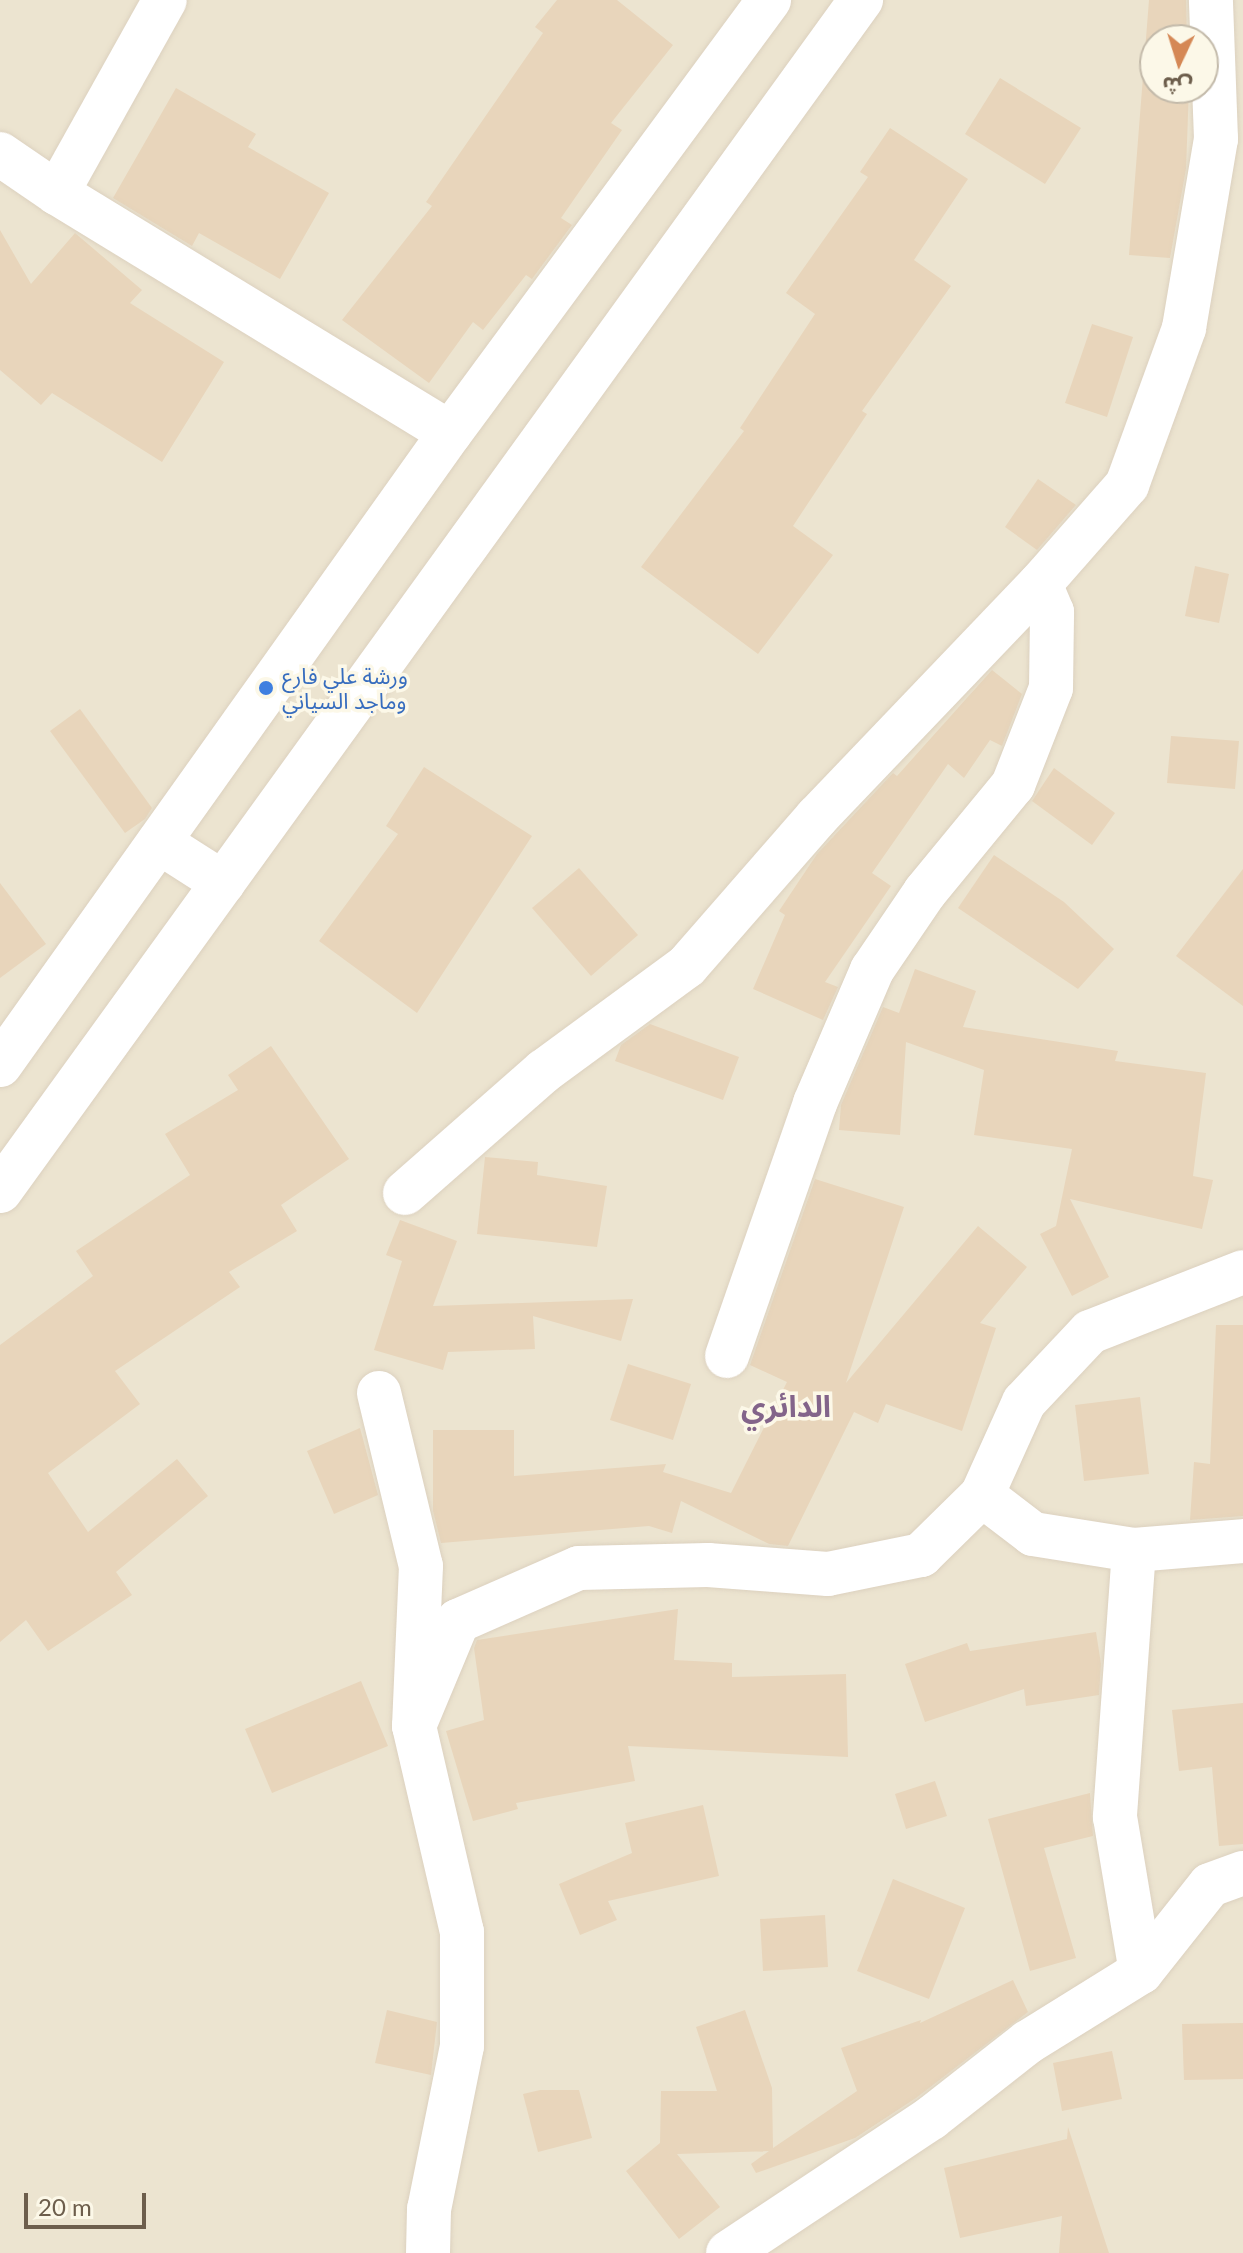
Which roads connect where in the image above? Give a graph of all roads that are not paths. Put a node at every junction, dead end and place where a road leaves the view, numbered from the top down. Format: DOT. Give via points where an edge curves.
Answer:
graph roads {
  1 [pos="165,0"];
  2 [pos="769,0"];
  3 [pos="861,0"];
  4 [pos="1211,0"];
  5 [pos="0,154"];
  6 [pos="57,193"];
  7 [pos="450,433"];
  8 [pos="1040,584"];
  9 [pos="159,842"];
  10 [pos="223,883"];
  11 [pos="0,1065"];
  12 [pos="0,1191"];
  13 [pos="405,1193"];
  14 [pos="1243,1272"];
  15 [pos="727,1356"];
  16 [pos="379,1393"];
  17 [pos="982,1495"];
  18 [pos="1243,1541"];
  19 [pos="1134,1550"];
  20 [pos="414,1726"];
  21 [pos="1243,1873"];
  22 [pos="1141,1972"];
  23 [pos="428,2253"];
  24 [pos="728,2253"];
  1 -- 6 [label="street"];
  2 -- 7 [label="street"];
  3 -- 10 [label="street"];
  4 -- 8 [label="street" via="1216,139 1184,328 1127,485"];
  5 -- 6 [label="street"];
  6 -- 7 [label="street"];
  7 -- 9 [label="street"];
  8 -- 13 [label="street" via="817,817 687,966 544,1071"];
  8 -- 15 [label="street" via="1052,612 1051,688 1013,785 925,892 872,970 815,1103"];
  9 -- 10 [label="street"];
  9 -- 11 [label="street"];
  10 -- 12 [label="street"];
  14 -- 17 [label="street" via="1090,1332 1024,1402"];
  16 -- 20 [label="street" via="421,1566"];
  17 -- 19 [label="street" via="1033,1534"];
  17 -- 20 [label="street" via="921,1555 828,1574 708,1565 579,1568 458,1621"];
  18 -- 19 [label="street"];
  19 -- 22 [label="street" via="1115,1817"];
  20 -- 23 [label="street" via="462,1932 462,2046 429,2209"];
  21 -- 22 [label="street" via="1210,1885"];
  22 -- 24 [label="street" via="1028,2042 931,2118"];
}
